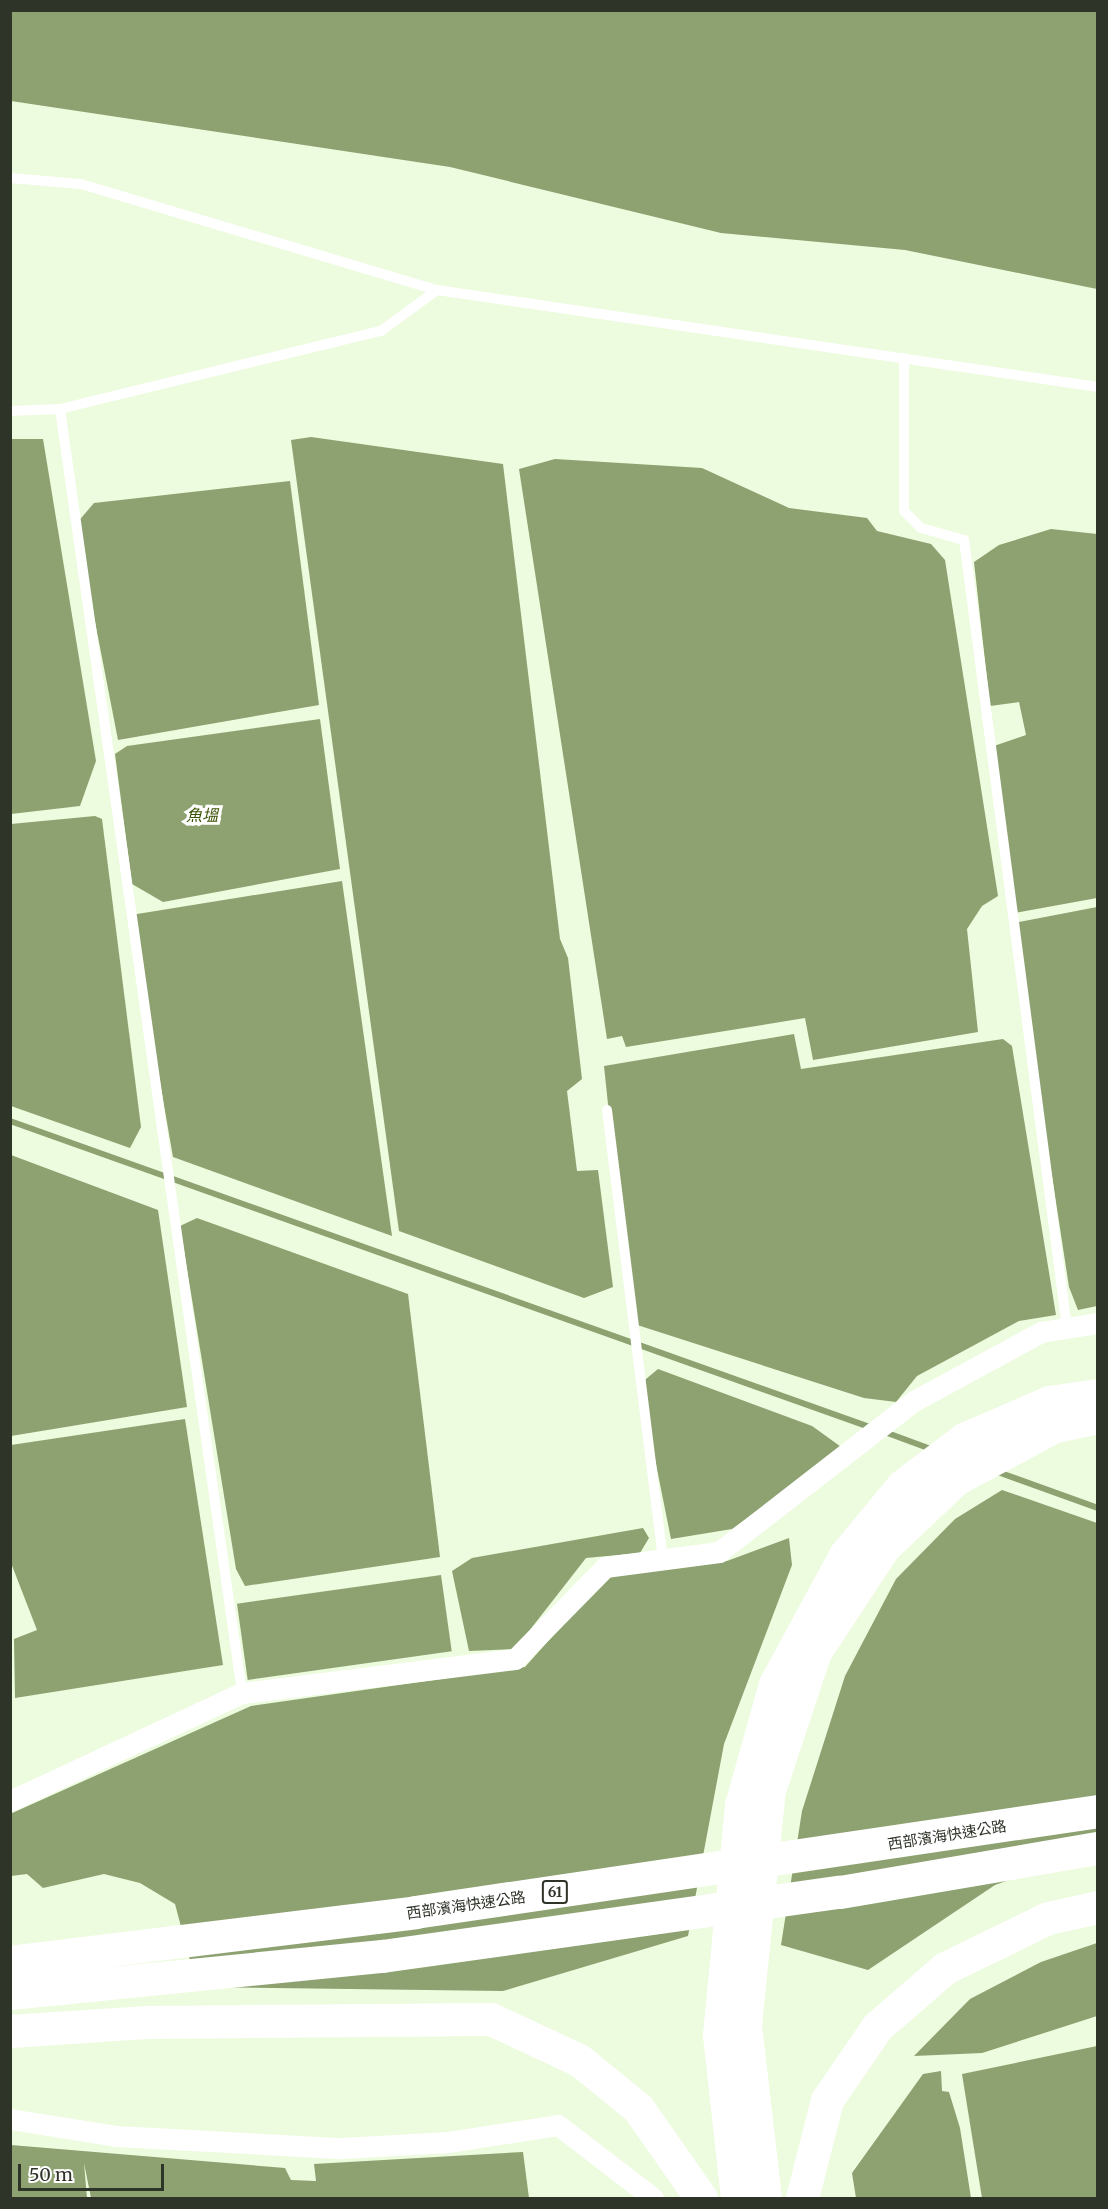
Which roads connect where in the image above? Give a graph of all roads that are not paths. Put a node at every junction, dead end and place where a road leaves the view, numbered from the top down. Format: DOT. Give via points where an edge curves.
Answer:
graph roads {
  1 [pos="10,178"];
  2 [pos="437,290"];
  3 [pos="904,358"];
  4 [pos="1098,387"];
  5 [pos="60,409"];
  6 [pos="10,411"];
  7 [pos="607,1110"];
  8 [pos="1098,1323"];
  9 [pos="1066,1328"];
  10 [pos="1098,1395"];
  11 [pos="1098,1416"];
  12 [pos="963,1460"];
  13 [pos="663,1559"];
  14 [pos="242,1693"];
  15 [pos="10,1801"];
  16 [pos="1098,1806"];
  17 [pos="1098,1811"];
  18 [pos="1060,1817"];
  19 [pos="1098,1848"];
  20 [pos="1098,1907"];
  21 [pos="10,1962"];
  22 [pos="10,1993"];
  23 [pos="10,2031"];
  24 [pos="10,2119"];
  25 [pos="653,2199"];
  26 [pos="701,2199"];
  27 [pos="737,2199"];
  28 [pos="765,2199"];
  29 [pos="802,2199"];
  1 -- 2 [label="lane" via="81,184"];
  2 -- 3 [label="lane"];
  2 -- 5 [label="lane" via="381,331"];
  3 -- 4 [label="lane"];
  3 -- 9 [label="lane" via="904,511 921,528 964,540"];
  5 -- 6 [label="lane"];
  5 -- 14 [label="lane"];
  7 -- 13 [label="lane"];
  8 -- 9 [label="street"];
  9 -- 13 [label="street" via="1041,1332 914,1401 719,1552"];
  10 -- 12 [label="highway" via="1050,1402"];
  11 -- 12 [label="highway" via="1055,1426"];
  12 -- 27 [label="highway" via="902,1486 845,1555 775,1684 744,1794 719,2034"];
  12 -- 28 [label="highway" via="884,1547 815,1652 769,1790 745,2025"];
  13 -- 14 [label="street" via="605,1567 515,1659"];
  14 -- 15 [label="street"];
  16 -- 18 [label="highway"];
  17 -- 18 [label="highway, 西部濱海快速公路 / 61"];
  18 -- 21 [label="highway, 西部濱海快速公路 / 61" via="415,1912"];
  19 -- 22 [label="highway" via="840,1892 382,1956"];
  20 -- 29 [label="highway" via="1048,1918 945,1968 877,2027 827,2100"];
  23 -- 26 [label="highway" via="193,2021 491,2019 579,2060 638,2108"];
  24 -- 25 [label="street" via="116,2136 341,2148 448,2142 558,2125"];
}
